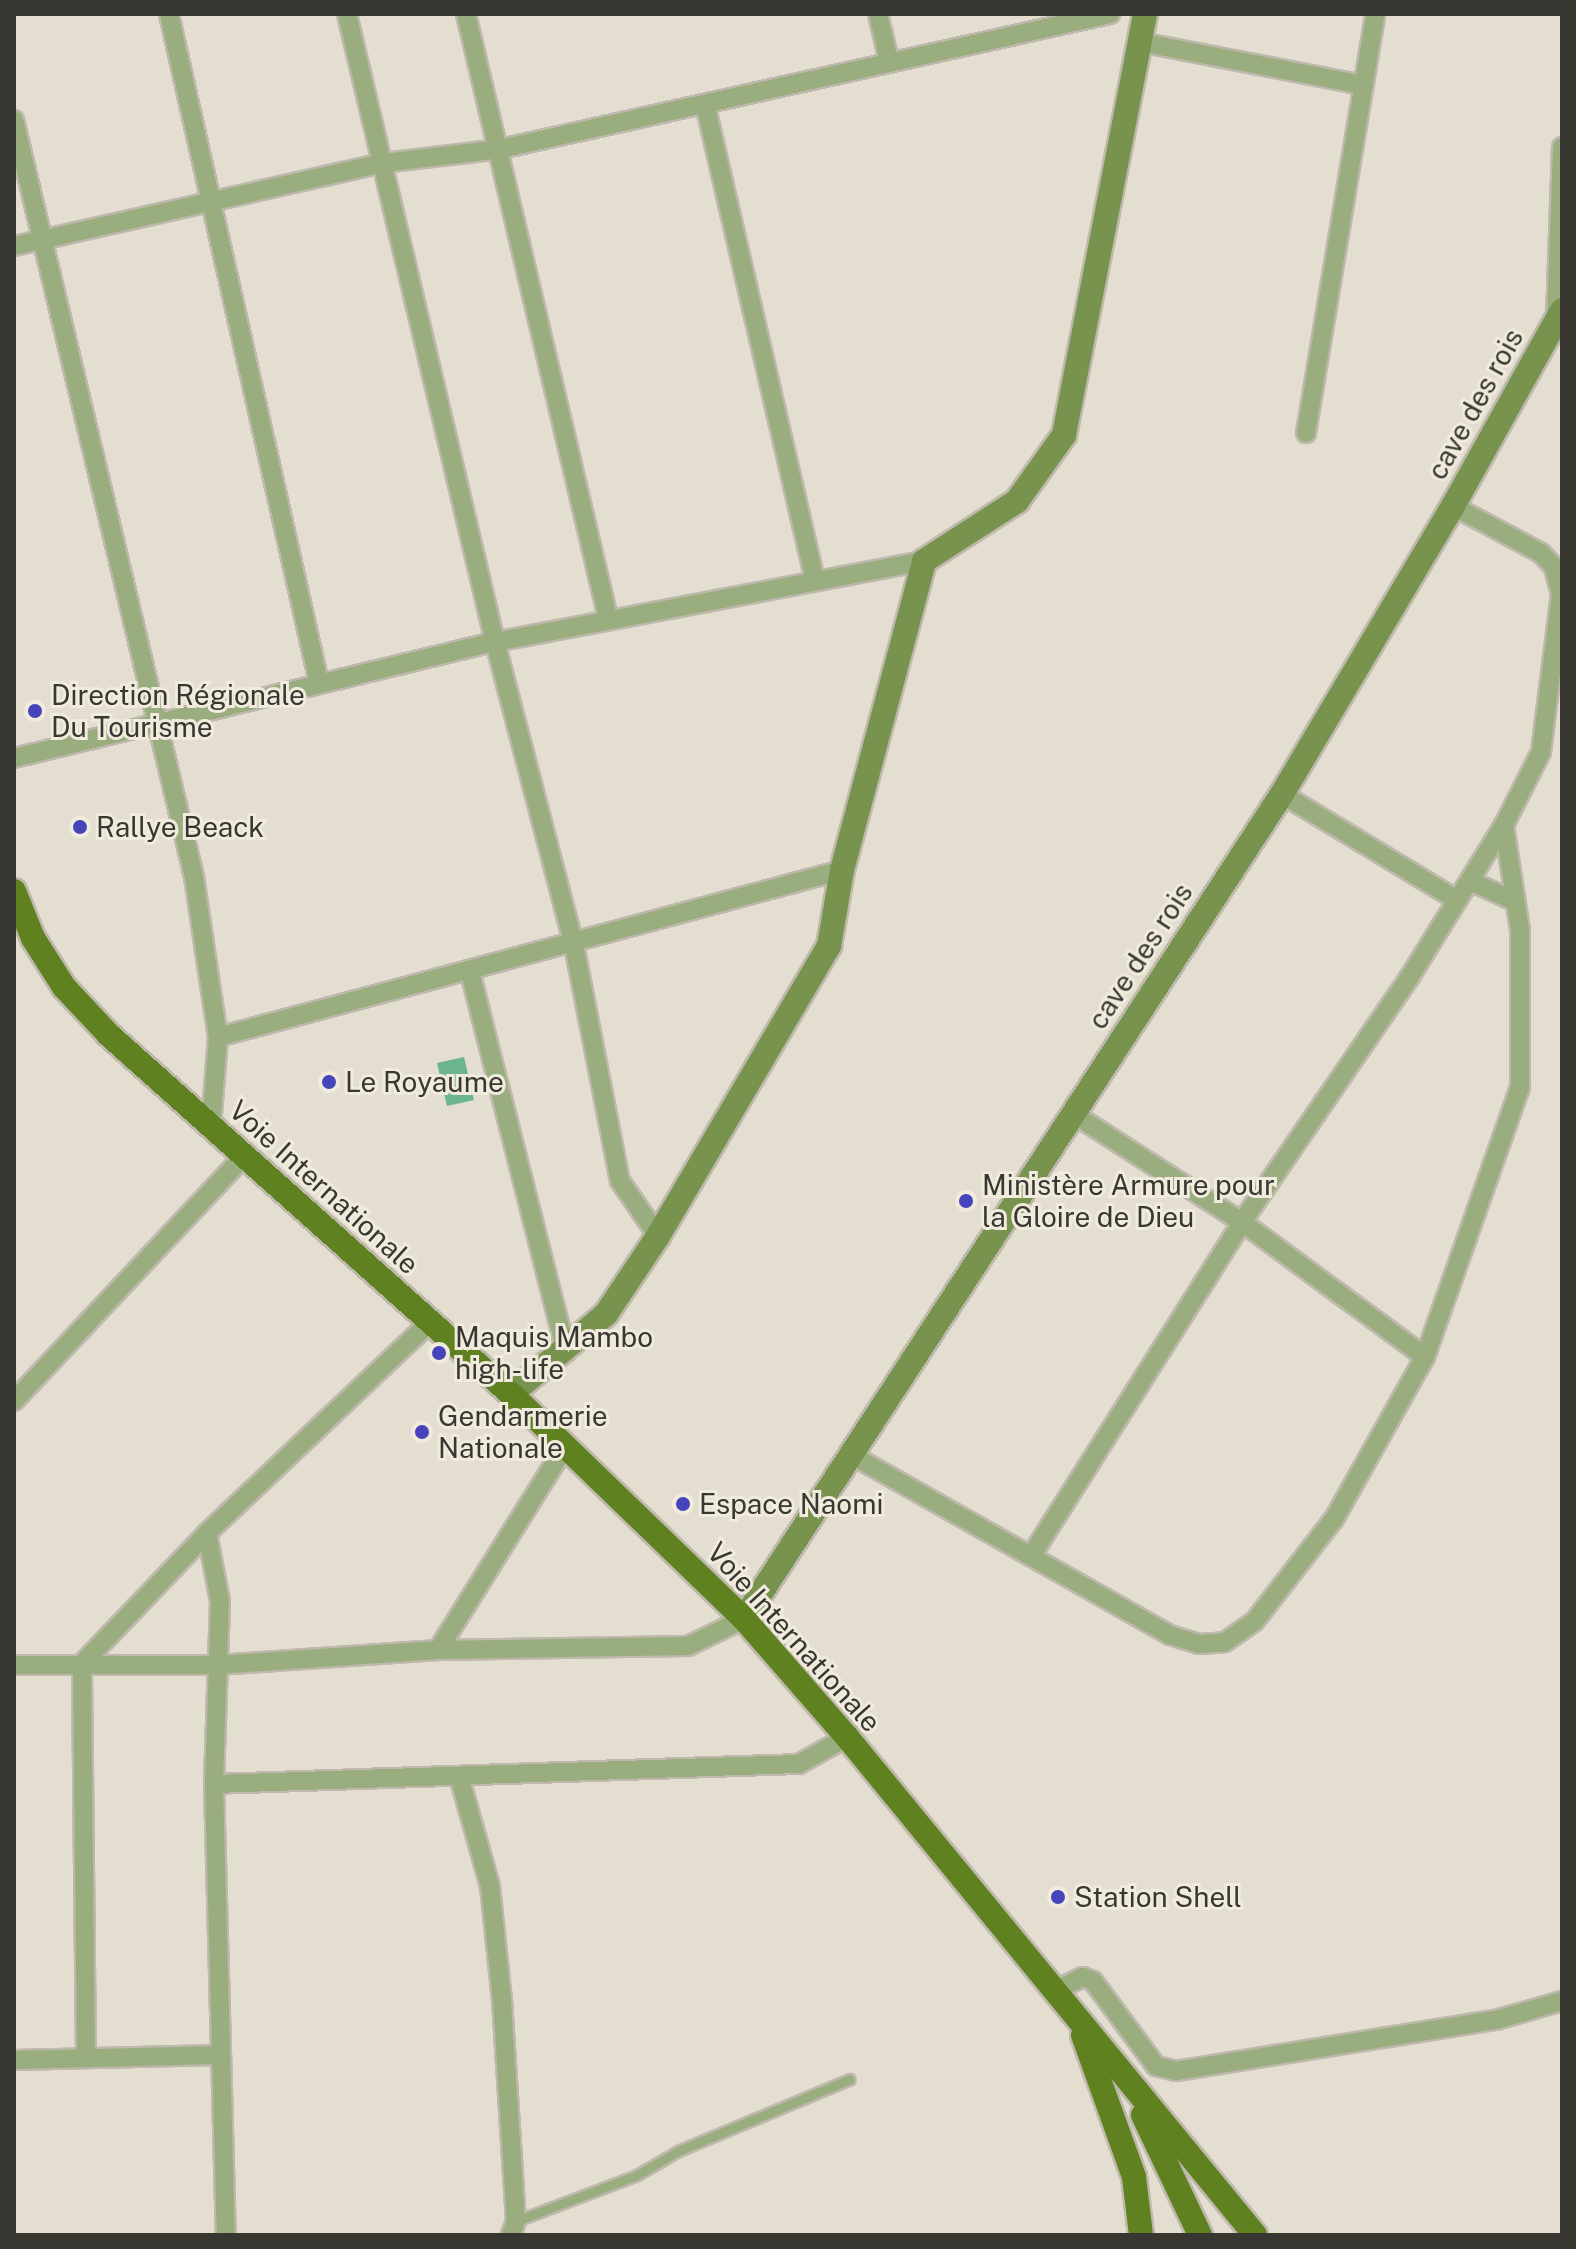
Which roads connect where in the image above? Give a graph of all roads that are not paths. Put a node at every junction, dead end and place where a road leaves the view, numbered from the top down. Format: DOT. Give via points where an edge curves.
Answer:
graph roads {
  1 [pos="169,14"];
  2 [pos="347,14"];
  3 [pos="466,14"];
  4 [pos="878,14"];
  5 [pos="1110,14"];
  6 [pos="1145,14"];
  7 [pos="1375,14"];
  8 [pos="1140,42"];
  9 [pos="889,61"];
  10 [pos="1364,85"];
  11 [pos="705,104"];
  12 [pos="14,120"];
  13 [pos="1562,147"];
  14 [pos="500,149"];
  15 [pos="383,163"];
  16 [pos="214,199"];
  17 [pos="45,238"];
  18 [pos="14,246"];
  19 [pos="1559,315"];
  20 [pos="1306,433"];
  21 [pos="1453,506"];
  22 [pos="924,561"];
  23 [pos="815,579"];
  24 [pos="608,618"];
  25 [pos="495,642"];
  26 [pos="319,683"];
  27 [pos="161,720"];
  28 [pos="14,758"];
  29 [pos="1282,794"];
  30 [pos="1504,825"];
  31 [pos="842,870"];
  32 [pos="1470,881"];
  33 [pos="14,891"];
  34 [pos="1457,900"];
  35 [pos="1514,901"];
  36 [pos="574,945"];
  37 [pos="470,972"];
  38 [pos="218,1037"];
  39 [pos="1072,1113"];
  40 [pos="211,1126"];
  41 [pos="243,1157"];
  42 [pos="1242,1222"];
  43 [pos="658,1236"];
  44 [pos="430,1322"];
  45 [pos="566,1352"];
  46 [pos="1425,1357"];
  47 [pos="511,1394"];
  48 [pos="14,1401"];
  49 [pos="566,1445"];
  50 [pos="850,1454"];
  51 [pos="207,1533"];
  52 [pos="1033,1553"];
  53 [pos="744,1619"];
  54 [pos="438,1650"];
  55 [pos="82,1664"];
  56 [pos="14,1665"];
  57 [pos="217,1665"];
  58 [pos="847,1737"];
  59 [pos="459,1776"];
  60 [pos="214,1784"];
  61 [pos="1055,1991"];
  62 [pos="1562,2001"];
  63 [pos="1078,2021"];
  64 [pos="219,2055"];
  65 [pos="86,2057"];
  66 [pos="14,2060"];
  67 [pos="850,2079"];
  68 [pos="1129,2084"];
  69 [pos="513,2228"];
  70 [pos="226,2235"];
  71 [pos="1141,2235"];
  72 [pos="1200,2235"];
  73 [pos="1255,2235"];
  1 -- 16 [label="street"];
  2 -- 15 [label="street"];
  3 -- 14 [label="street"];
  4 -- 9 [label="street"];
  5 -- 9 [label="street"];
  6 -- 8 [label="street"];
  7 -- 10 [label="street"];
  8 -- 10 [label="street"];
  8 -- 22 [label="street" via="1064,435 1017,501"];
  9 -- 11 [label="street"];
  10 -- 20 [label="street"];
  11 -- 14 [label="street"];
  11 -- 23 [label="street"];
  12 -- 17 [label="street"];
  13 -- 19 [label="street"];
  14 -- 15 [label="street"];
  14 -- 24 [label="street"];
  15 -- 16 [label="street"];
  15 -- 25 [label="street"];
  16 -- 17 [label="street"];
  16 -- 26 [label="street"];
  17 -- 18 [label="street"];
  17 -- 27 [label="street"];
  19 -- 21 [label="street, cave des rois"];
  21 -- 29 [label="street, cave des rois"];
  21 -- 30 [label="street" via="1541,553 1554,567 1561,594 1548,729"];
  22 -- 23 [label="street"];
  22 -- 31 [label="street"];
  23 -- 24 [label="street"];
  24 -- 25 [label="street"];
  25 -- 26 [label="street"];
  25 -- 36 [label="street"];
  26 -- 27 [label="street"];
  27 -- 28 [label="street"];
  27 -- 38 [label="street" via="194,877"];
  29 -- 34 [label="street"];
  29 -- 39 [label="street, cave des rois"];
  30 -- 32 [label="street"];
  30 -- 35 [label="street"];
  31 -- 36 [label="street"];
  31 -- 43 [label="street" via="829,946"];
  32 -- 34 [label="street"];
  32 -- 35 [label="street"];
  33 -- 40 [label="main road, Voie Internationale" via="33,938 64,987"];
  34 -- 42 [label="street"];
  35 -- 46 [label="street" via="1520,930 1520,1087"];
  36 -- 37 [label="street"];
  36 -- 43 [label="street" via="620,1181"];
  37 -- 38 [label="street"];
  37 -- 45 [label="street"];
  38 -- 40 [label="street"];
  39 -- 42 [label="street"];
  39 -- 50 [label="street, cave des rois"];
  40 -- 41 [label="main road, Voie Internationale"];
  41 -- 44 [label="main road, Voie Internationale"];
  41 -- 48 [label="street"];
  42 -- 46 [label="street"];
  42 -- 52 [label="street"];
  43 -- 45 [label="street" via="606,1314"];
  44 -- 47 [label="main road, Voie Internationale"];
  44 -- 51 [label="street"];
  45 -- 47 [label="street"];
  46 -- 52 [label="street" via="1334,1519 1254,1622 1225,1642 1199,1644 1170,1635"];
  47 -- 49 [label="main road, Voie Internationale"];
  49 -- 53 [label="main road, Voie Internationale"];
  49 -- 54 [label="street"];
  50 -- 52 [label="street"];
  50 -- 53 [label="street, cave des rois"];
  51 -- 55 [label="street"];
  51 -- 57 [label="street" via="220,1601"];
  53 -- 54 [label="street" via="688,1646"];
  53 -- 58 [label="main road, Voie Internationale"];
  54 -- 57 [label="street"];
  55 -- 56 [label="street"];
  55 -- 57 [label="street"];
  55 -- 65 [label="street"];
  57 -- 60 [label="street"];
  58 -- 59 [label="street" via="799,1764"];
  58 -- 61 [label="main road, Voie Internationale"];
  59 -- 60 [label="street"];
  59 -- 69 [label="street" via="490,1886"];
  60 -- 64 [label="street"];
  61 -- 62 [label="street" via="1083,1977 1093,1981 1165,2071 1374,2042 1496,2020"];
  61 -- 63 [label="main road, Voie Internationale"];
  63 -- 68 [label="main road, Voie Internationale"];
  63 -- 71 [label="main road" via="1134,2177"];
  64 -- 65 [label="street"];
  64 -- 70 [label="street"];
  65 -- 66 [label="street"];
  67 -- 69 [label="lane"];
  68 -- 72 [label="main road, Voie Internationale"];
  68 -- 73 [label="main road, Voie Internationale"];
}
